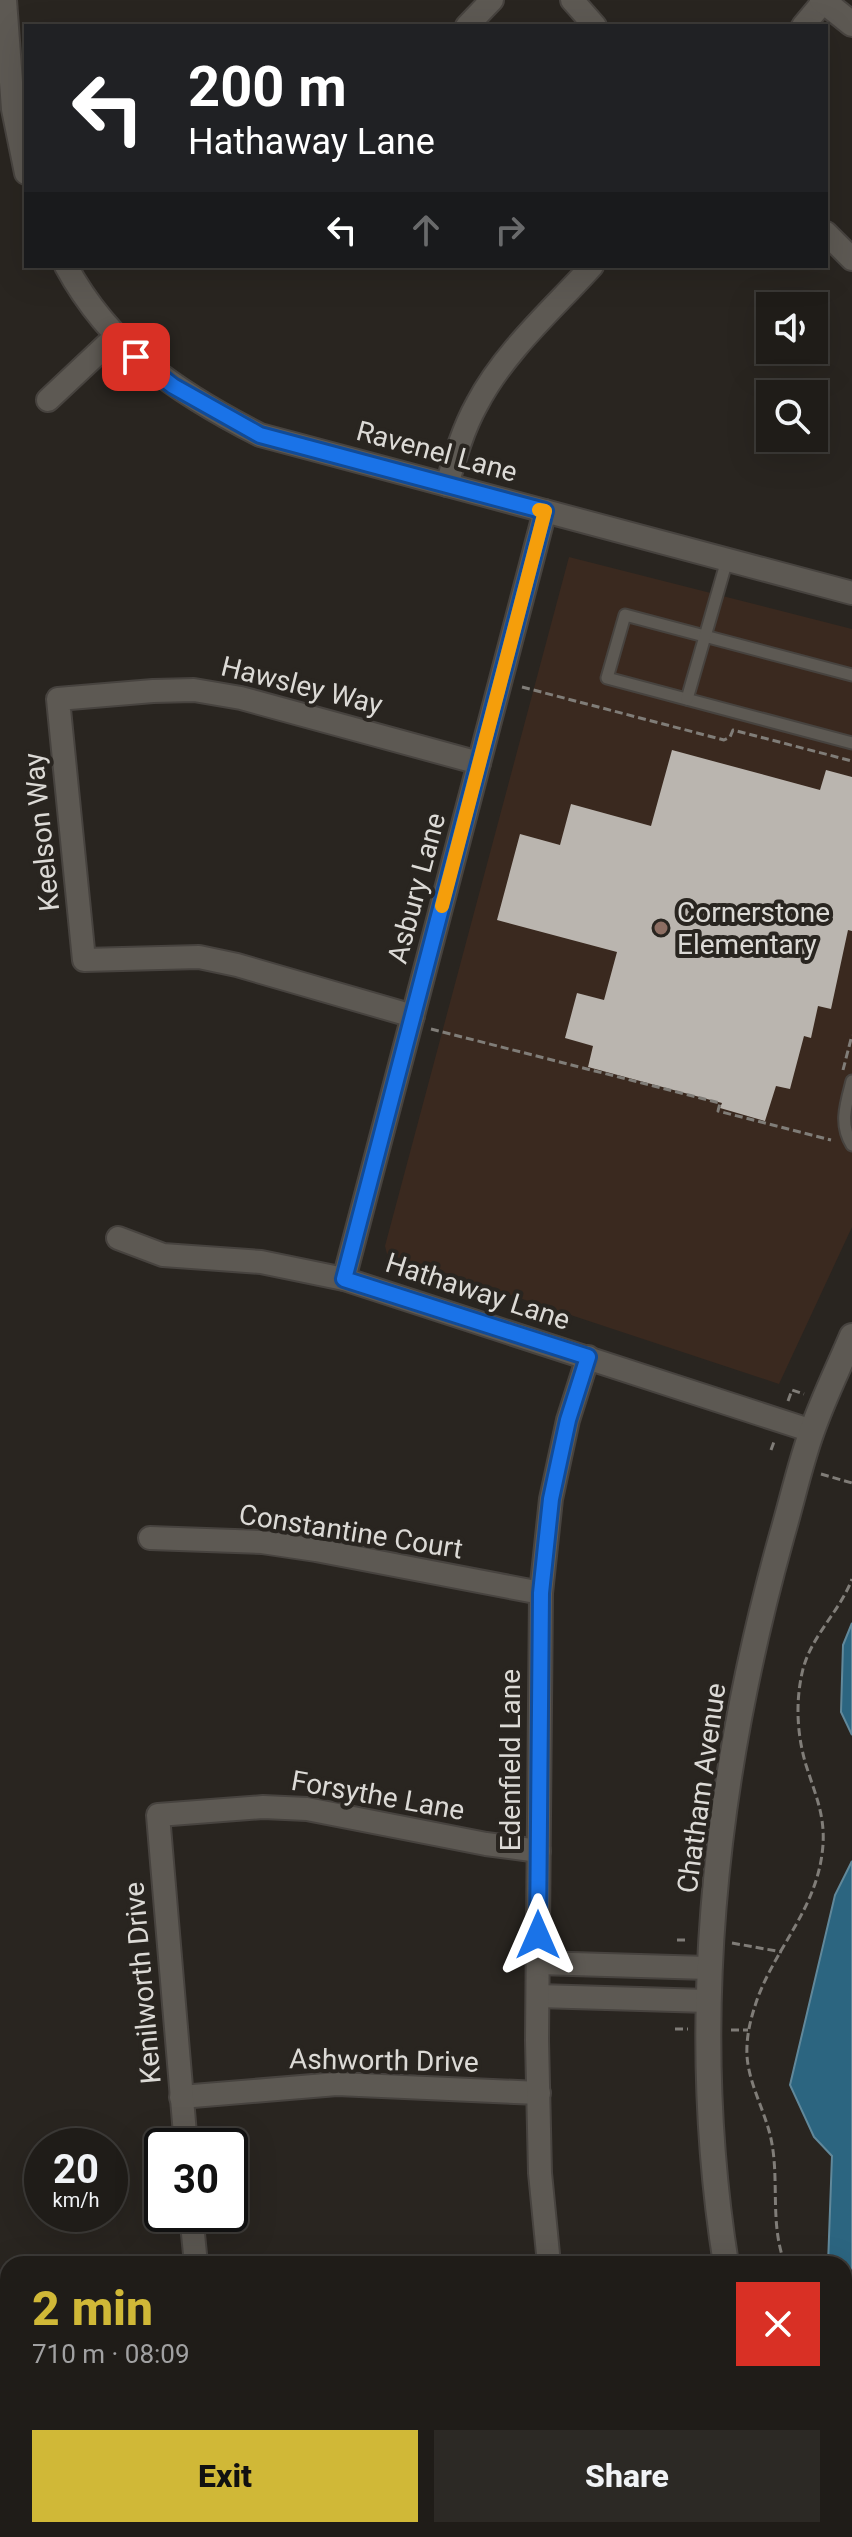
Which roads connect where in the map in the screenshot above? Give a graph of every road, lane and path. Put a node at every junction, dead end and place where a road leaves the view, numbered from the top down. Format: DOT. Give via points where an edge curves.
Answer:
graph roads {
  1 [pos="5,0"];
  2 [pos="492,0"];
  3 [pos="572,0"];
  4 [pos="823,1"];
  5 [pos="469,24"];
  6 [pos="593,24"];
  7 [pos="805,24"];
  8 [pos="852,24"];
  9 [pos="24,163"];
  10 [pos="828,235"];
  11 [pos="852,259"];
  12 [pos="67,268"];
  13 [pos="590,268"];
  14 [pos="116,336"];
  15 [pos="48,400"];
  16 [pos="447,485"];
  17 [pos="545,511"];
  18 [pos="727,560"];
  19 [pos="852,593"];
  20 [pos="705,637"];
  21 [pos="852,675"];
  22 [pos="522,687"];
  23 [pos="58,699"];
  24 [pos="687,699"];
  25 [pos="852,743"];
  26 [pos="852,761"];
  27 [pos="479,763"];
  28 [pos="422,1022"];
  29 [pos="852,1081"];
  30 [pos="846,1144"];
  31 [pos="118,1238"];
  32 [pos="344,1279"];
  33 [pos="852,1336"];
  34 [pos="588,1357"];
  35 [pos="812,1431"];
  36 [pos="150,1538"];
  37 [pos="852,1579"];
  38 [pos="541,1593"];
  39 [pos="158,1815"];
  40 [pos="539,1851"];
  41 [pos="538,1963"];
  42 [pos="708,1968"];
  43 [pos="538,1996"];
  44 [pos="708,2001"];
  45 [pos="539,2093"];
  46 [pos="181,2097"];
  47 [pos="184,2128"];
  48 [pos="193,2232"];
  49 [pos="195,2256"];
  50 [pos="548,2256"];
  51 [pos="725,2256"];
  52 [pos="783,2256"];
  1 -- 9 [label="street" via="13,109"];
  2 -- 5 [label="street"];
  3 -- 6 [label="street"];
  4 -- 7 [label="street"];
  4 -- 8 [label="street"];
  10 -- 11 [label="street"];
  12 -- 14 [label="street, Ravenel Lane"];
  13 -- 16 [label="street" via="497,370 463,433"];
  14 -- 15 [label="street"];
  14 -- 16 [label="street, Ravenel Lane" via="173,386 260,435"];
  16 -- 17 [label="street, Ravenel Lane"];
  17 -- 18 [label="street, Ravenel Lane"];
  17 -- 27 [label="street, Asbury Lane"];
  18 -- 19 [label="street, Ravenel Lane"];
  18 -- 20 [label="lane"];
  20 -- 21 [label="lane"];
  20 -- 24 [label="lane"];
  20 -- 24 [label="lane" via="625,615 607,678"];
  22 -- 26 [label="path" via="724,740 733,730"];
  23 -- 27 [label="street, Hawsley Way" via="194,690"];
  23 -- 28 [label="street, Keelson Way" via="84,960 199,957"];
  24 -- 25 [label="lane"];
  27 -- 28 [label="street, Asbury Lane"];
  28 -- 30 [label="path" via="720,1103 718,1111"];
  28 -- 32 [label="street, Asbury Lane"];
  29 -- 30 [label="lane" via="844,1121"];
  31 -- 32 [label="street, Hathaway Lane" via="163,1255 261,1262"];
  32 -- 34 [label="street, Hathaway Lane"];
  33 -- 35 [label="street, Chatham Avenue"];
  34 -- 35 [label="street, Hathaway Lane"];
  34 -- 38 [label="street, Edenfield Lane" via="551,1499"];
  35 -- 42 [label="street, Chatham Avenue" via="743,1697 720,1837"];
  36 -- 38 [label="street, Constantine Court" via="262,1542"];
  37 -- 52 [label="path" via="809,1652 800,1692 799,1737 821,1806 819,1871 748,2030 748,2067 772,2144"];
  38 -- 40 [label="street, Edenfield Lane"];
  39 -- 40 [label="street, Forsythe Lane" via="307,1809"];
  39 -- 46 [label="street, Kenilworth Drive"];
  40 -- 41 [label="street, Edenfield Lane"];
  41 -- 42 [label="street"];
  41 -- 43 [label="street, Edenfield Lane"];
  42 -- 44 [label="street, Chatham Avenue"];
  43 -- 44 [label="street"];
  43 -- 45 [label="street, Edenfield Lane"];
  44 -- 51 [label="street, Chatham Avenue" via="711,2125"];
  45 -- 46 [label="street, Ashworth Drive" via="337,2084"];
  45 -- 50 [label="street, Edenfield Lane"];
  46 -- 47 [label="street, Kenilworth Drive"];
  48 -- 49 [label="street"];
}
